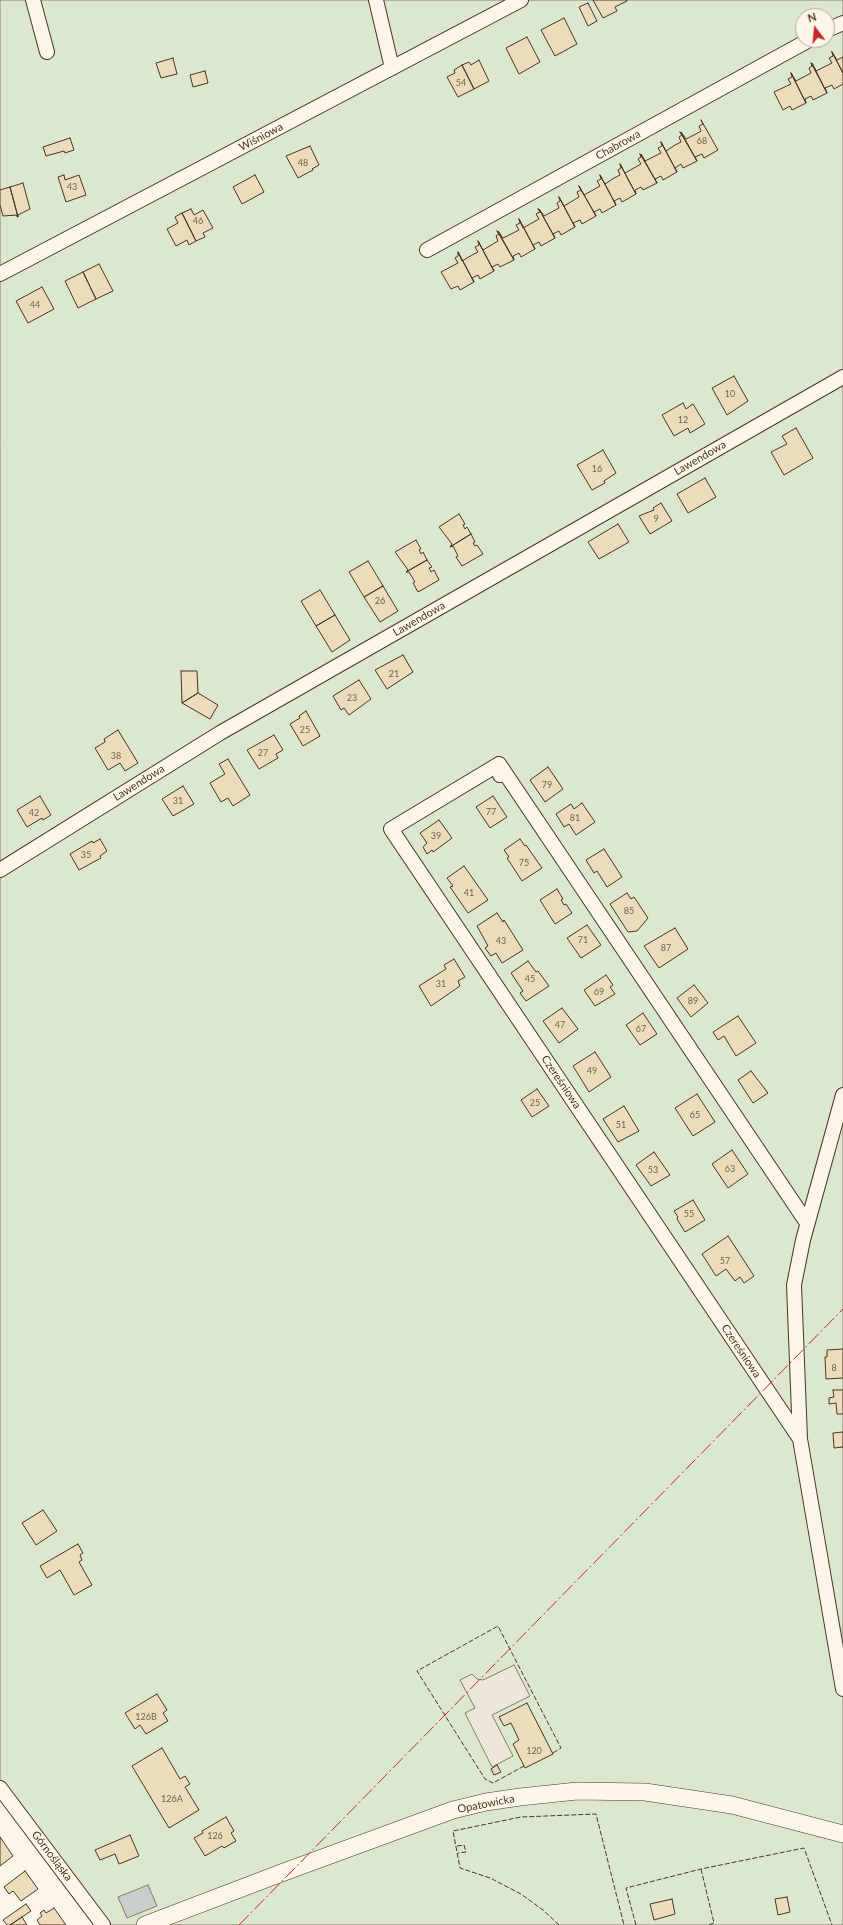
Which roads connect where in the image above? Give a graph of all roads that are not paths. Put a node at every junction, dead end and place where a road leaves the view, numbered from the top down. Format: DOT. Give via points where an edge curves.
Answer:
graph roads {
  1 [pos="33,0"];
  2 [pos="376,0"];
  3 [pos="521,0"];
  4 [pos="795,48"];
  5 [pos="47,52"];
  6 [pos="392,68"];
  7 [pos="427,250"];
  8 [pos="0,274"];
  9 [pos="843,377"];
  10 [pos="0,870"];
  11 [pos="843,1095"];
  12 [pos="807,1223"];
  13 [pos="800,1439"];
  14 [pos="843,1689"];
  15 [pos="0,1788"];
  16 [pos="843,1834"];
  17 [pos="103,1925"];
  18 [pos="145,1925"];
  1 -- 5 [label="street"];
  2 -- 6 [label="street"];
  3 -- 6 [label="street, Wiśniowa"];
  4 -- 7 [label="street, Chabrowa"];
  6 -- 8 [label="street, Wiśniowa"];
  9 -- 10 [label="street, Lawendowa" via="220,733"];
  11 -- 12 [label="street, Czereśniowa"];
  12 -- 13 [label="street, Czereśniowa" via="794,1285"];
  12 -- 13 [label="street, Czereśniowa" via="500,770 391,829"];
  13 -- 14 [label="street, Czereśniowa"];
  15 -- 17 [label="street, Górnośląska"];
  16 -- 18 [label="street, Opatowicka" via="732,1805 645,1792 589,1790 528,1796 453,1810"];
}
